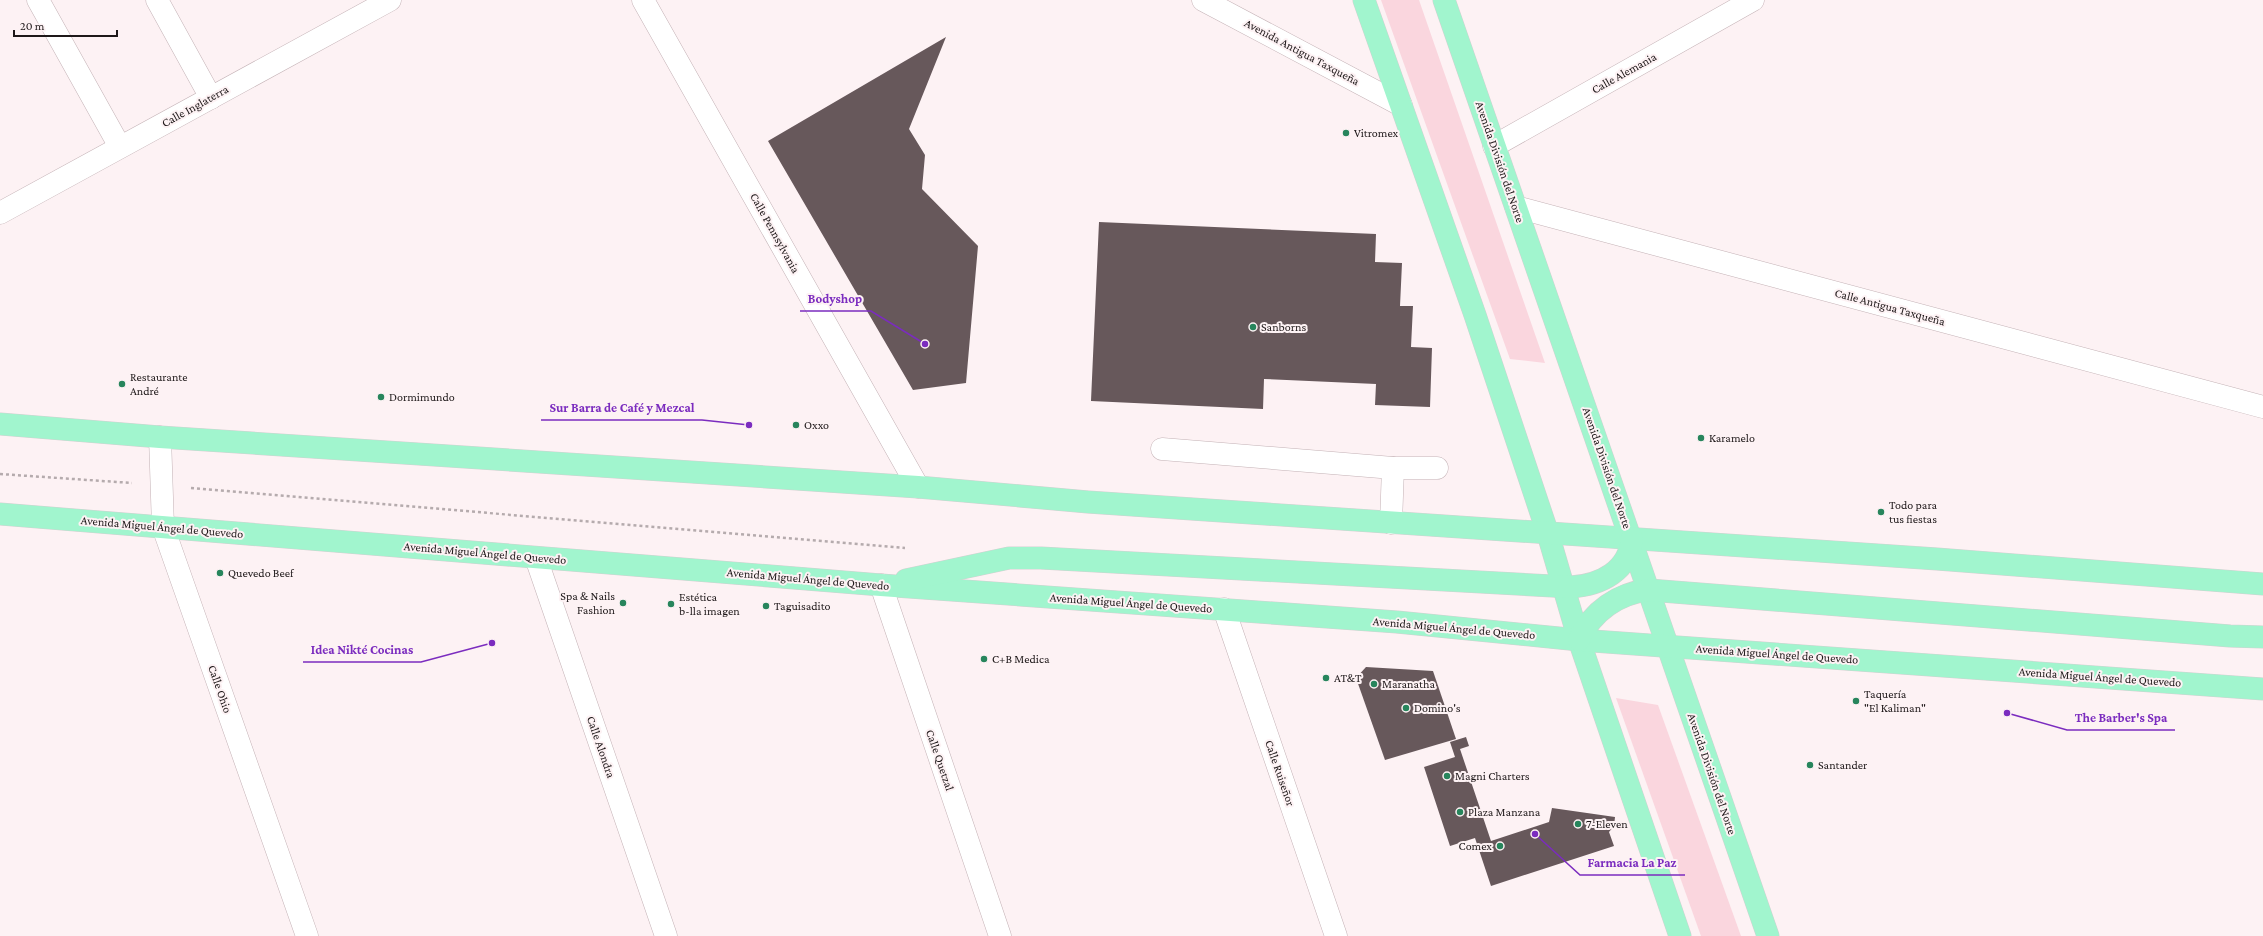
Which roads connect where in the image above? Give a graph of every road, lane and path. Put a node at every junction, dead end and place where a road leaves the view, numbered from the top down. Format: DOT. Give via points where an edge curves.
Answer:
graph roads {
  1 [pos="38,0"];
  2 [pos="157,0"];
  3 [pos="390,0"];
  4 [pos="643,0"];
  5 [pos="1203,0"];
  6 [pos="1364,0"];
  7 [pos="1444,0"];
  8 [pos="1754,0"];
  9 [pos="211,98"];
  10 [pos="1401,104"];
  11 [pos="1494,146"];
  12 [pos="120,148"];
  13 [pos="1516,207"];
  14 [pos="0,213"];
  15 [pos="2263,408"];
  16 [pos="0,424"];
  17 [pos="160,437"];
  18 [pos="1162,449"];
  19 [pos="1393,468"];
  20 [pos="1437,468"];
  21 [pos="0,474"];
  22 [pos="161,485"];
  23 [pos="918,487"];
  24 [pos="0,514"];
  25 [pos="1391,523"];
  26 [pos="163,527"];
  27 [pos="1548,534"];
  28 [pos="1632,538"];
  29 [pos="913,549"];
  30 [pos="536,558"];
  31 [pos="2263,584"];
  32 [pos="881,585"];
  33 [pos="1564,586"];
  34 [pos="1649,590"];
  35 [pos="1224,609"];
  36 [pos="2263,637"];
  37 [pos="1579,640"];
  38 [pos="1667,646"];
  39 [pos="2263,689"];
  40 [pos="306,936"];
  41 [pos="666,936"];
  42 [pos="1000,936"];
  43 [pos="1336,936"];
  44 [pos="1680,936"];
  45 [pos="1768,936"];
  1 -- 12 [label="street"];
  2 -- 9 [label="street"];
  3 -- 9 [label="street, Calle Inglaterra"];
  4 -- 23 [label="street, Calle Pennsylvania"];
  5 -- 10 [label="street, Avenida Antigua Taxqueña"];
  6 -- 10 [label="main road"];
  7 -- 11 [label="main road, Avenida División del Norte"];
  8 -- 11 [label="street, Calle Alemania"];
  9 -- 12 [label="street, Calle Inglaterra"];
  10 -- 27 [label="main road" via="1476,314"];
  11 -- 13 [label="main road, Avenida División del Norte"];
  12 -- 14 [label="street, Calle Inglaterra"];
  13 -- 15 [label="street, Calle Antigua Taxqueña"];
  13 -- 28 [label="main road, Avenida División del Norte"];
  16 -- 17 [label="main road"];
  17 -- 22 [label="street, Calle Ohio"];
  17 -- 23 [label="main road"];
  18 -- 19 [label="street"];
  19 -- 20 [label="street"];
  19 -- 25 [label="street"];
  21 -- 22 [label="path"];
  22 -- 26 [label="street, Calle Ohio"];
  22 -- 29 [label="path"];
  23 -- 25 [label="main road" via="1088,502"];
  24 -- 26 [label="main road, Avenida Miguel Ángel de Quevedo"];
  25 -- 27 [label="main road"];
  26 -- 30 [label="main road, Avenida Miguel Ángel de Quevedo"];
  26 -- 40 [label="street, Calle Ohio"];
  27 -- 28 [label="main road"];
  27 -- 33 [label="main road"];
  28 -- 31 [label="main road"];
  28 -- 33 [label="main road" via="1628,557 1607,578 1586,586"];
  28 -- 34 [label="main road, Avenida División del Norte"];
  30 -- 32 [label="main road, Avenida Miguel Ángel de Quevedo"];
  30 -- 41 [label="street, Calle Alondra"];
  32 -- 33 [label="main road" via="1009,558 1041,558"];
  32 -- 35 [label="main road, Avenida Miguel Ángel de Quevedo"];
  32 -- 42 [label="street, Calle Quetzal"];
  33 -- 37 [label="main road"];
  34 -- 36 [label="main road"];
  34 -- 37 [label="main road" via="1636,591 1610,603 1594,617"];
  34 -- 38 [label="main road, Avenida División del Norte"];
  35 -- 37 [label="main road, Avenida Miguel Ángel de Quevedo" via="1397,622"];
  35 -- 43 [label="street, Calle Ruiseñor"];
  37 -- 38 [label="main road, Avenida Miguel Ángel de Quevedo"];
  37 -- 44 [label="main road"];
  38 -- 39 [label="main road, Avenida Miguel Ángel de Quevedo"];
  38 -- 45 [label="main road, Avenida División del Norte"];
}
